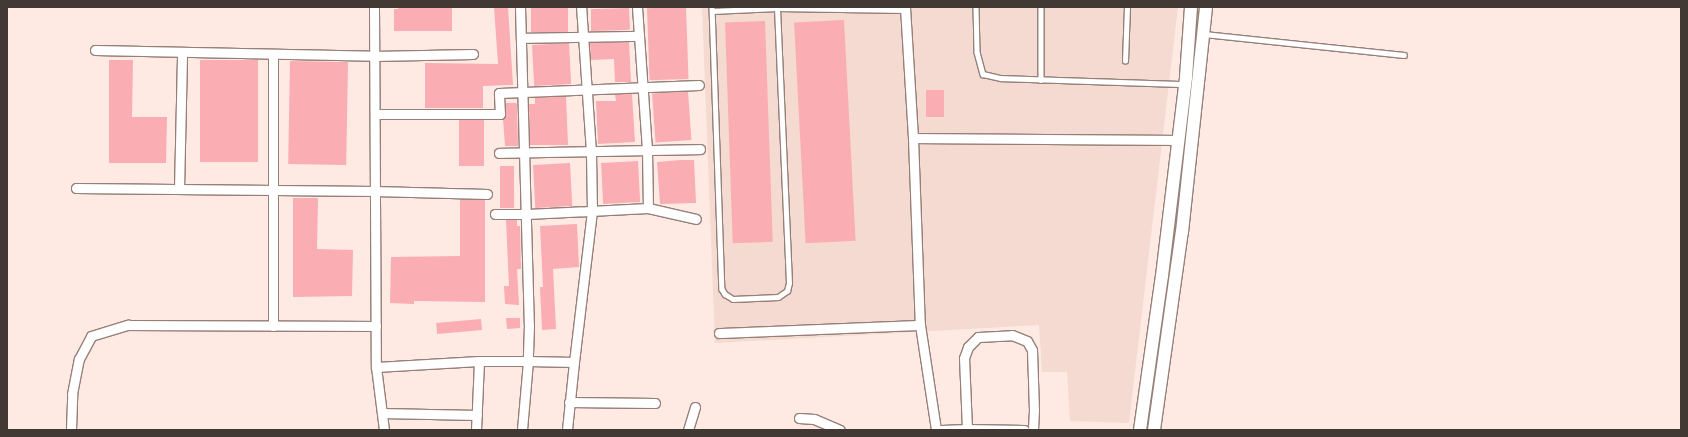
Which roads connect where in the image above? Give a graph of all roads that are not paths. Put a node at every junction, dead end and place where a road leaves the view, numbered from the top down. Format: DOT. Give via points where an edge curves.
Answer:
graph roads {
  1 [pos="374,7"];
  2 [pos="520,7"];
  3 [pos="581,7"];
  4 [pos="637,7"];
  5 [pos="976,7"];
  6 [pos="1041,7"];
  7 [pos="1128,7"];
  8 [pos="1191,7"];
  9 [pos="1206,7"];
  10 [pos="777,8"];
  11 [pos="712,9"];
  12 [pos="905,9"];
  13 [pos="1204,34"];
  14 [pos="639,36"];
  15 [pos="582,37"];
  16 [pos="521,38"];
  17 [pos="94,50"];
  18 [pos="182,52"];
  19 [pos="273,54"];
  20 [pos="473,54"];
  21 [pos="1404,55"];
  22 [pos="374,56"];
  23 [pos="1125,61"];
  24 [pos="1041,80"];
  25 [pos="1191,84"];
  26 [pos="699,85"];
  27 [pos="642,88"];
  28 [pos="586,90"];
  29 [pos="523,93"];
  30 [pos="375,114"];
  31 [pos="913,138"];
  32 [pos="1178,140"];
  33 [pos="700,149"];
  34 [pos="646,151"];
  35 [pos="591,152"];
  36 [pos="499,153"];
  37 [pos="524,154"];
  38 [pos="76,188"];
  39 [pos="180,189"];
  40 [pos="271,190"];
  41 [pos="374,191"];
  42 [pos="487,194"];
  43 [pos="648,208"];
  44 [pos="592,211"];
  45 [pos="495,214"];
  46 [pos="527,214"];
  47 [pos="696,219"];
  48 [pos="920,325"];
  49 [pos="273,326"];
  50 [pos="376,326"];
  51 [pos="719,333"];
  52 [pos="479,361"];
  53 [pos="528,361"];
  54 [pos="574,362"];
  55 [pos="376,367"];
  56 [pos="569,402"];
  57 [pos="655,403"];
  58 [pos="695,407"];
  59 [pos="382,413"];
  60 [pos="477,415"];
  61 [pos="798,418"];
  62 [pos="967,429"];
  63 [pos="71,430"];
  64 [pos="384,430"];
  65 [pos="476,430"];
  66 [pos="522,430"];
  67 [pos="567,430"];
  68 [pos="688,430"];
  69 [pos="840,430"];
  70 [pos="936,430"];
  71 [pos="941,430"];
  72 [pos="1024,430"];
  73 [pos="1033,430"];
  74 [pos="1140,430"];
  75 [pos="1154,430"];
  1 -- 22 [label="street"];
  2 -- 16 [label="street"];
  3 -- 15 [label="street"];
  4 -- 14 [label="street"];
  5 -- 24 [label="lane" via="977,52 982,74 1001,78"];
  6 -- 24 [label="lane"];
  7 -- 23 [label="lane"];
  8 -- 25 [label="street"];
  9 -- 13 [label="street"];
  10 -- 11 [label="lane"];
  10 -- 11 [label="lane" via="789,283 787,291 778,296 733,299 722,289"];
  10 -- 12 [label="lane"];
  12 -- 31 [label="street"];
  13 -- 21 [label="lane"];
  13 -- 25 [label="street"];
  14 -- 15 [label="street"];
  14 -- 27 [label="street"];
  15 -- 16 [label="street"];
  15 -- 28 [label="street"];
  16 -- 29 [label="street"];
  17 -- 18 [label="street"];
  18 -- 19 [label="street"];
  18 -- 39 [label="street"];
  19 -- 22 [label="street"];
  19 -- 40 [label="street"];
  20 -- 22 [label="street"];
  22 -- 30 [label="street"];
  24 -- 25 [label="lane"];
  25 -- 32 [label="street"];
  25 -- 75 [label="street" via="1182,232"];
  26 -- 27 [label="street"];
  27 -- 28 [label="street"];
  27 -- 34 [label="street"];
  28 -- 29 [label="street"];
  28 -- 35 [label="street"];
  29 -- 30 [label="street" via="499,93 500,114"];
  29 -- 37 [label="street"];
  30 -- 41 [label="street"];
  31 -- 32 [label="street"];
  31 -- 48 [label="street"];
  32 -- 74 [label="street"];
  33 -- 34 [label="street"];
  34 -- 35 [label="street"];
  34 -- 43 [label="street"];
  35 -- 37 [label="street"];
  35 -- 44 [label="street"];
  36 -- 37 [label="street"];
  37 -- 46 [label="street"];
  38 -- 39 [label="street"];
  39 -- 40 [label="street"];
  40 -- 41 [label="street"];
  40 -- 49 [label="street"];
  41 -- 42 [label="street"];
  41 -- 50 [label="street"];
  43 -- 44 [label="street"];
  43 -- 47 [label="street"];
  44 -- 46 [label="street"];
  44 -- 54 [label="street"];
  45 -- 46 [label="street"];
  46 -- 53 [label="street"];
  48 -- 51 [label="street"];
  48 -- 70 [label="street"];
  49 -- 50 [label="street"];
  49 -- 63 [label="street" via="128,325 91,336 79,359 72,394"];
  50 -- 55 [label="street"];
  52 -- 53 [label="street"];
  52 -- 55 [label="street"];
  52 -- 60 [label="street"];
  53 -- 54 [label="street"];
  53 -- 66 [label="street"];
  54 -- 56 [label="street"];
  55 -- 59 [label="street"];
  56 -- 57 [label="street"];
  56 -- 67 [label="street"];
  58 -- 68 [label="street"];
  59 -- 60 [label="street"];
  59 -- 64 [label="street"];
  60 -- 65 [label="street"];
  61 -- 69 [label="street" via="814,419"];
  62 -- 71 [label="street"];
  62 -- 72 [label="street"];
  62 -- 73 [label="street" via="964,358 968,346 978,337 1012,335 1027,341 1032,350"];
}
